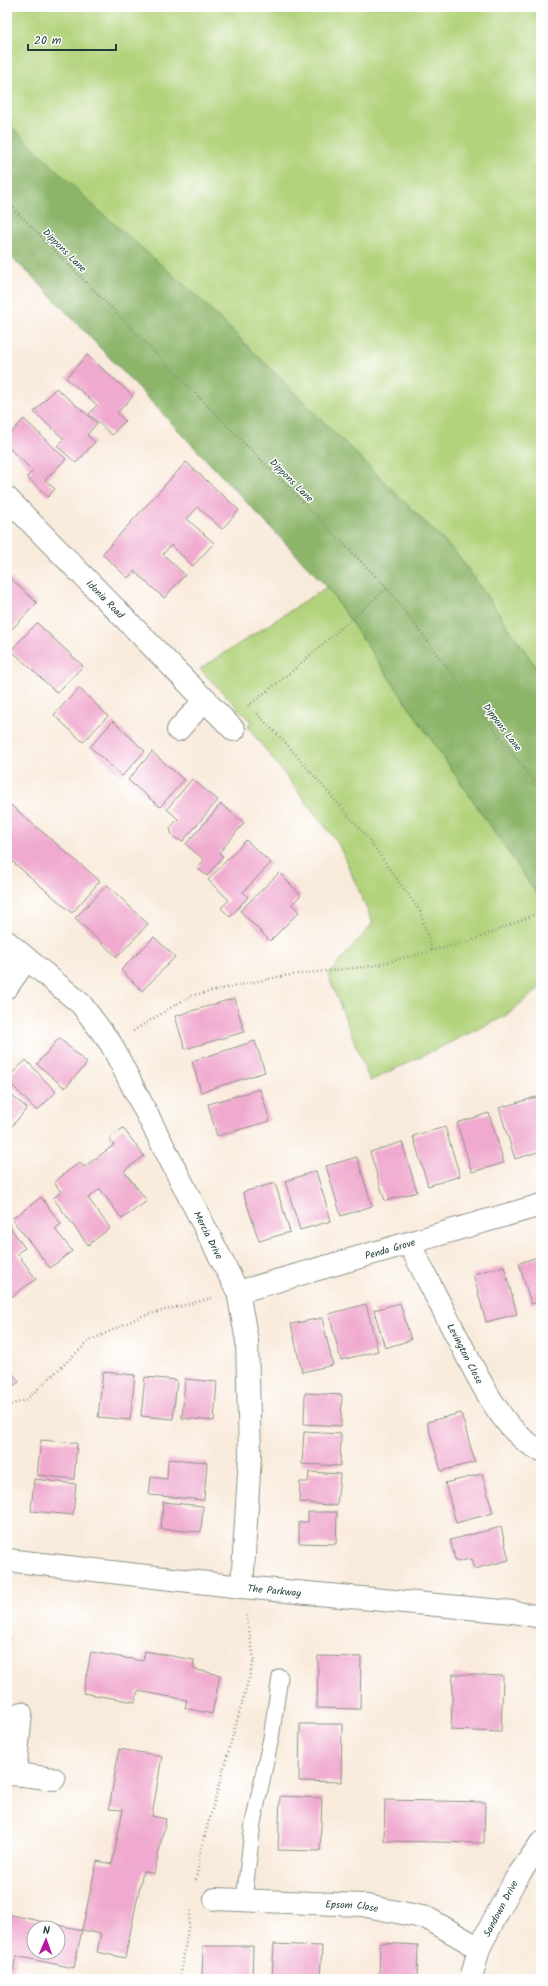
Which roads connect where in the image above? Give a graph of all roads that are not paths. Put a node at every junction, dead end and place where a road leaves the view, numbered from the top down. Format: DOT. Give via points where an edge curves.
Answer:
graph roads {
  1 [pos="7,498"];
  2 [pos="206,699"];
  3 [pos="231,725"];
  4 [pos="178,730"];
  5 [pos="7,942"];
  6 [pos="26,960"];
  7 [pos="7,987"];
  8 [pos="541,1205"];
  9 [pos="408,1242"];
  10 [pos="238,1292"];
  11 [pos="541,1450"];
  12 [pos="7,1560"];
  13 [pos="242,1587"];
  14 [pos="541,1617"];
  15 [pos="280,1677"];
  16 [pos="21,1712"];
  17 [pos="11,1774"];
  18 [pos="54,1779"];
  19 [pos="541,1843"];
  20 [pos="215,1899"];
  21 [pos="244,1900"];
  22 [pos="479,1948"];
  23 [pos="471,1979"];
  1 -- 2 [label="street, Idonia Road"];
  2 -- 3 [label="street, Idonia Road"];
  2 -- 4 [label="street"];
  5 -- 6 [label="street, Mercia Drive"];
  6 -- 7 [label="street"];
  6 -- 10 [label="street, Mercia Drive" via="81,1004 111,1044"];
  8 -- 9 [label="street, Penda Grove"];
  9 -- 10 [label="street, Penda Grove"];
  9 -- 11 [label="street, Levington Close" via="488,1396 509,1426"];
  10 -- 13 [label="street, Mercia Drive" via="247,1341 250,1456"];
  12 -- 13 [label="street, The Parkway"];
  13 -- 14 [label="street, The Parkway" via="513,1612"];
  15 -- 21 [label="lane" via="254,1823"];
  16 -- 17 [label="street"];
  17 -- 18 [label="street"];
  19 -- 22 [label="street, Sandown Drive" via="515,1880"];
  20 -- 21 [label="street, Epsom Close"];
  21 -- 22 [label="street, Epsom Close" via="362,1905 427,1918"];
  22 -- 23 [label="street, Sandown Drive"];
}
